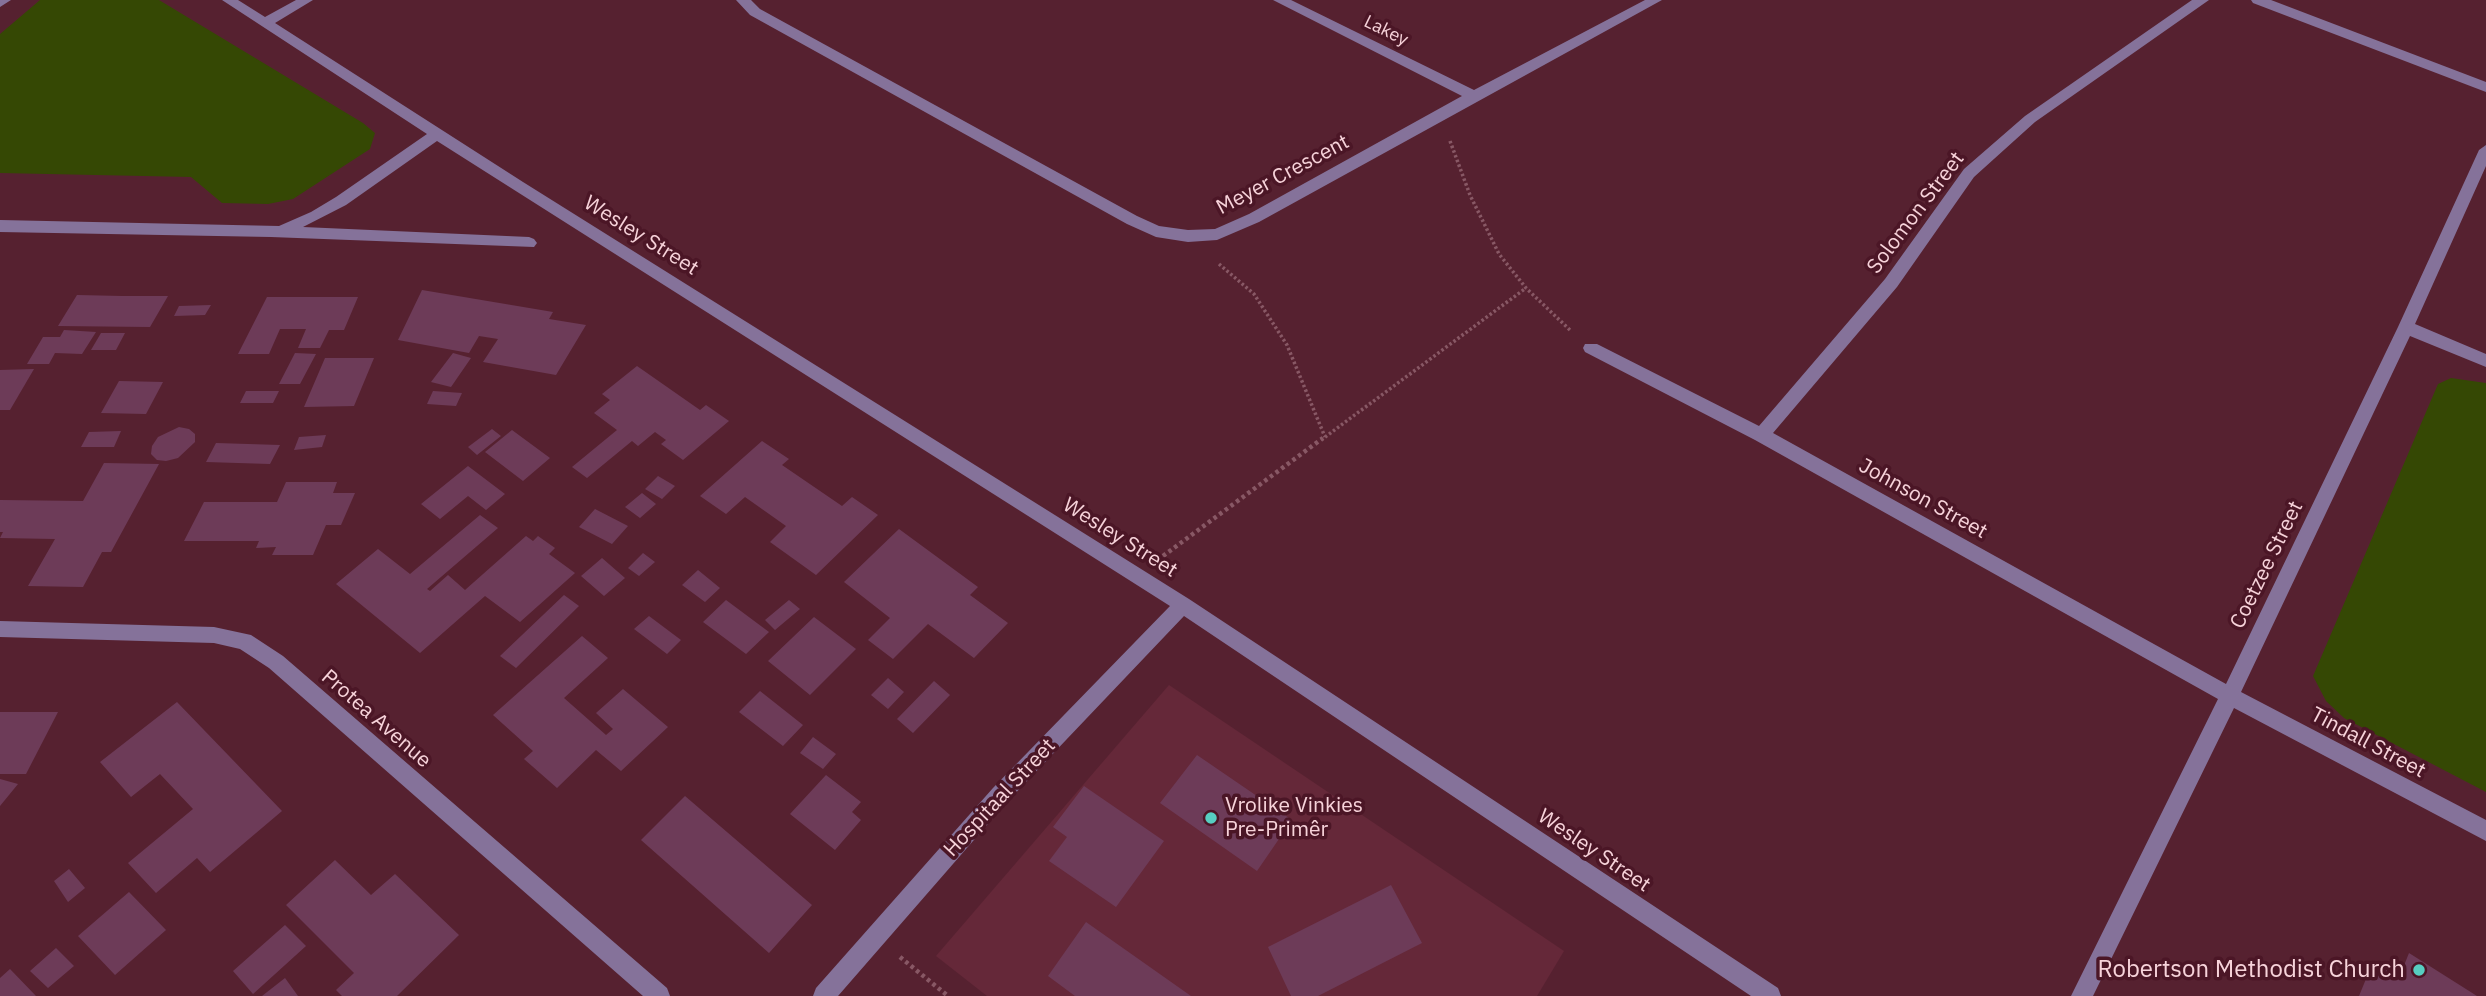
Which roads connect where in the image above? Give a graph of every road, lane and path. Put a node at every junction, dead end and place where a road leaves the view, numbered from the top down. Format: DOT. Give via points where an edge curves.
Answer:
graph roads {
  1 [pos="229,0"];
  2 [pos="306,0"];
  3 [pos="743,0"];
  4 [pos="1280,0"];
  5 [pos="1655,0"];
  6 [pos="2202,0"];
  7 [pos="2258,0"];
  8 [pos="266,22"];
  9 [pos="2486,87"];
  10 [pos="1474,96"];
  11 [pos="1440,114"];
  12 [pos="437,134"];
  13 [pos="2486,150"];
  14 [pos="0,226"];
  15 [pos="271,231"];
  16 [pos="1188,236"];
  17 [pos="529,243"];
  18 [pos="1526,288"];
  19 [pos="2406,327"];
  20 [pos="1591,348"];
  21 [pos="2486,361"];
  22 [pos="1761,435"];
  23 [pos="1325,437"];
  24 [pos="1136,576"];
  25 [pos="1183,605"];
  26 [pos="0,629"];
  27 [pos="2230,696"];
  28 [pos="2486,831"];
  29 [pos="875,937"];
  30 [pos="946,994"];
  31 [pos="659,996"];
  32 [pos="824,996"];
  33 [pos="1770,996"];
  34 [pos="2081,996"];
  1 -- 8 [label="street, Wesley Street"];
  2 -- 8 [label="street"];
  3 -- 16 [label="street, Meyer Crescent" via="755,12 1132,220 1156,231"];
  4 -- 10 [label="street, Lakey"];
  5 -- 10 [label="street, Meyer Crescent"];
  6 -- 22 [label="street, Solomon Street" via="2030,120 1969,173 1891,283"];
  7 -- 9 [label="street"];
  8 -- 12 [label="street, Wesley Street"];
  10 -- 11 [label="street, Meyer Crescent"];
  11 -- 16 [label="street, Meyer Crescent" via="1254,218 1217,234"];
  11 -- 18 [label="path" via="1470,195 1499,254"];
  12 -- 15 [label="street" via="324,211"];
  12 -- 24 [label="street, Wesley Street"];
  13 -- 19 [label="street, Coetzee Street"];
  14 -- 15 [label="street"];
  15 -- 17 [label="street"];
  16 -- 23 [label="path" via="1254,294 1287,345"];
  18 -- 20 [label="path"];
  18 -- 23 [label="path"];
  19 -- 21 [label="street"];
  19 -- 27 [label="street, Coetzee Street"];
  20 -- 22 [label="street, Johnson Street"];
  22 -- 27 [label="street, Johnson Street"];
  23 -- 24 [label="path"];
  24 -- 25 [label="street, Wesley Street"];
  25 -- 29 [label="street, Hospitaal Street" via="1000,795"];
  25 -- 33 [label="street, Wesley Street"];
  26 -- 31 [label="street, Protea Avenue" via="214,635 244,641 276,662"];
  27 -- 28 [label="street, Tindall Street"];
  27 -- 34 [label="street, Coetzee Street"];
  29 -- 30 [label="path"];
  29 -- 32 [label="street, Hospitaal Street"];
}
